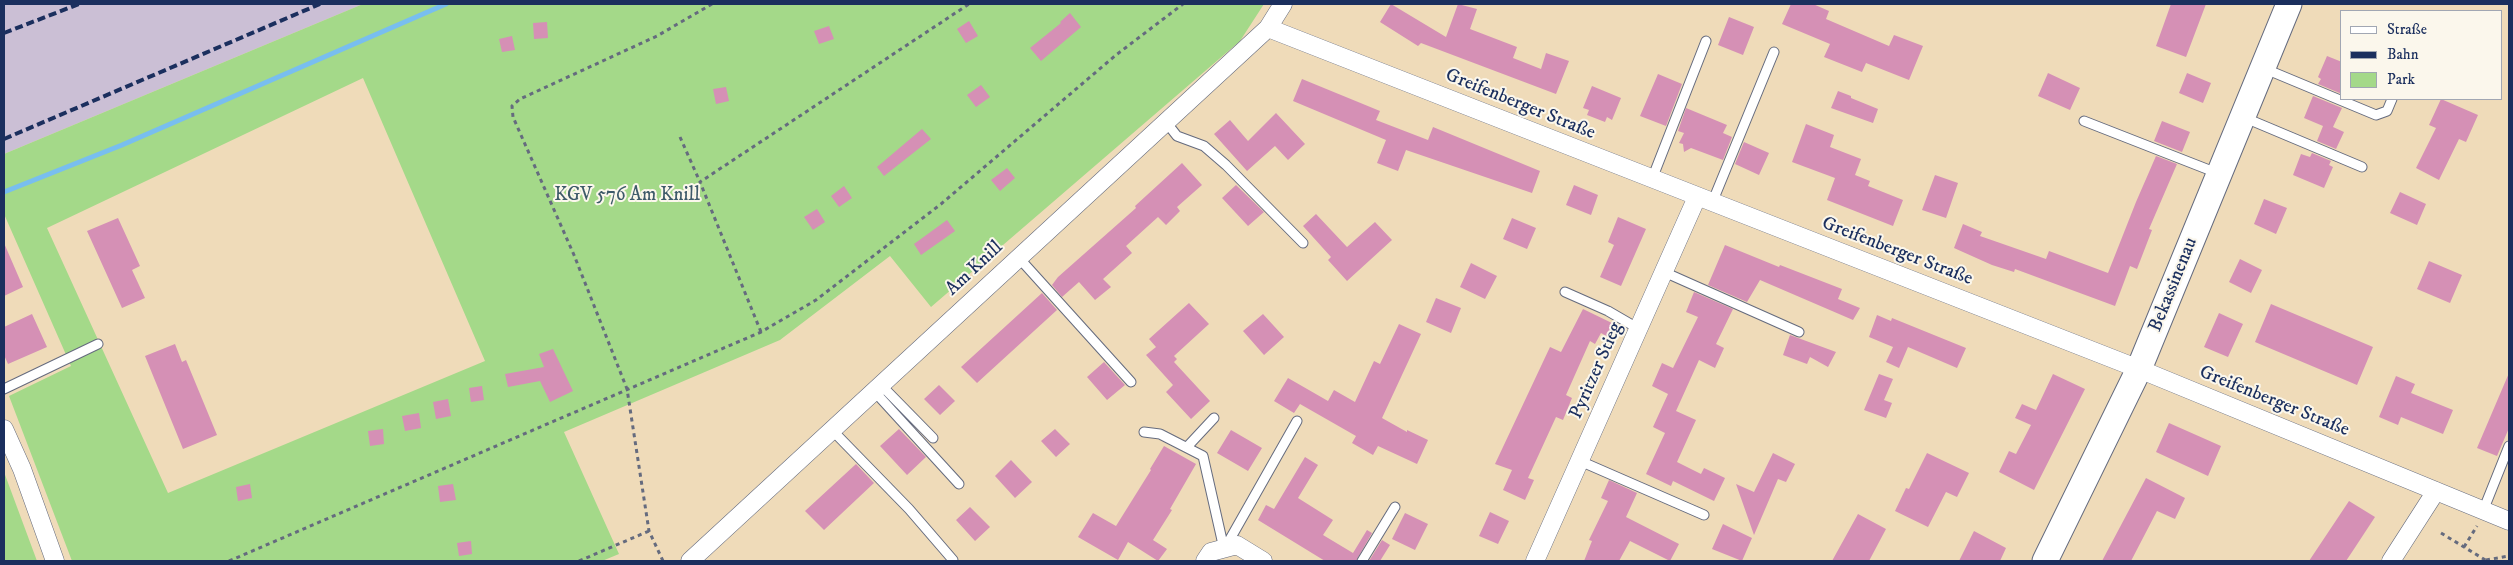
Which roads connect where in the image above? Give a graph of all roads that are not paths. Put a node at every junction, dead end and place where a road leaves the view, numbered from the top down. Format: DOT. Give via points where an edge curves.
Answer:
graph roads {
  1 [pos="1283,4"];
  2 [pos="2289,4"];
  3 [pos="1268,28"];
  4 [pos="1706,41"];
  5 [pos="1774,52"];
  6 [pos="2263,68"];
  7 [pos="2392,100"];
  8 [pos="2243,116"];
  9 [pos="2084,121"];
  10 [pos="1166,122"];
  11 [pos="2362,167"];
  12 [pos="2220,174"];
  13 [pos="1652,180"];
  14 [pos="1705,200"];
  15 [pos="1303,244"];
  16 [pos="1019,258"];
  17 [pos="1664,272"];
  18 [pos="1565,292"];
  19 [pos="1639,329"];
  20 [pos="1798,332"];
  21 [pos="98,344"];
  22 [pos="2139,369"];
  23 [pos="1131,382"];
  24 [pos="878,388"];
  25 [pos="4,389"];
  26 [pos="1214,418"];
  27 [pos="1297,421"];
  28 [pos="4,429"];
  29 [pos="832,430"];
  30 [pos="1144,432"];
  31 [pos="933,438"];
  32 [pos="2509,446"];
  33 [pos="1187,447"];
  34 [pos="1580,461"];
  35 [pos="959,484"];
  36 [pos="2436,490"];
  37 [pos="1395,507"];
  38 [pos="2485,511"];
  39 [pos="1704,515"];
  40 [pos="2509,521"];
  41 [pos="1224,549"];
  42 [pos="953,560"];
  43 [pos="55,561"];
  44 [pos="690,561"];
  45 [pos="1205,561"];
  46 [pos="1263,561"];
  47 [pos="1362,561"];
  48 [pos="1535,561"];
  49 [pos="2045,561"];
  50 [pos="2391,561"];
  1 -- 3 [label="street, Am Knill"];
  2 -- 6 [label="street, Bekassinenau"];
  3 -- 10 [label="street, Am Knill"];
  3 -- 13 [label="street, Greifenberger Straße"];
  4 -- 13 [label="lane"];
  5 -- 14 [label="lane"];
  6 -- 7 [label="lane" via="2376,115 2387,111"];
  6 -- 8 [label="street, Bekassinenau"];
  8 -- 11 [label="lane"];
  8 -- 12 [label="street, Bekassinenau"];
  9 -- 12 [label="lane"];
  10 -- 15 [label="lane" via="1177,136 1204,146 1219,159"];
  10 -- 16 [label="street, Am Knill"];
  12 -- 22 [label="street, Bekassinenau"];
  13 -- 14 [label="street, Greifenberger Straße"];
  14 -- 17 [label="street, Pyritzer Stieg"];
  14 -- 22 [label="street, Greifenberger Straße"];
  16 -- 23 [label="lane"];
  16 -- 24 [label="street, Am Knill"];
  17 -- 19 [label="street, Pyritzer Stieg"];
  17 -- 20 [label="lane"];
  18 -- 19 [label="lane"];
  19 -- 34 [label="street, Pyritzer Stieg"];
  21 -- 25 [label="lane"];
  22 -- 36 [label="street, Greifenberger Straße"];
  22 -- 49 [label="street, Bekassinenau"];
  24 -- 29 [label="street, Am Knill"];
  24 -- 31 [label="lane"];
  24 -- 35 [label="lane"];
  26 -- 33 [label="lane"];
  27 -- 41 [label="lane"];
  28 -- 43 [label="street"];
  29 -- 42 [label="lane" via="909,509"];
  29 -- 44 [label="street, Am Knill"];
  30 -- 33 [label="lane" via="1160,434"];
  32 -- 38 [label="lane"];
  33 -- 41 [label="lane" via="1203,456"];
  34 -- 39 [label="lane"];
  34 -- 48 [label="street, Pyritzer Stieg"];
  36 -- 38 [label="street, Greifenberger Straße"];
  36 -- 50 [label="street"];
  37 -- 47 [label="lane"];
  38 -- 40 [label="street, Greifenberger Straße"];
  41 -- 45 [label="street" via="1211,552"];
  41 -- 46 [label="street" via="1237,546"];
}
